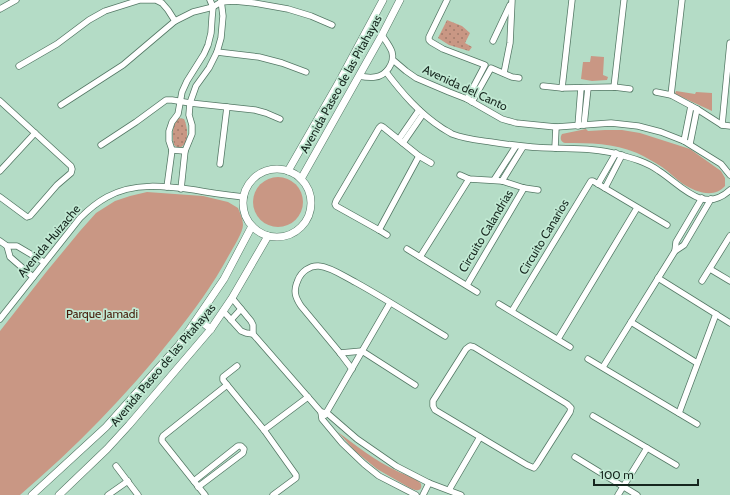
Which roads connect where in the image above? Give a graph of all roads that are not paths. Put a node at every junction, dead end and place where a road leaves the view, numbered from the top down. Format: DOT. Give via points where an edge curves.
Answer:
graph roads {
  1 [pos="16,0"];
  2 [pos="210,0"];
  3 [pos="383,0"];
  4 [pos="400,0"];
  5 [pos="447,0"];
  6 [pos="512,0"];
  7 [pos="572,0"];
  8 [pos="624,0"];
  9 [pos="682,0"];
  10 [pos="221,1"];
  11 [pos="212,7"];
  12 [pos="0,9"];
  13 [pos="174,21"];
  14 [pos="332,25"];
  15 [pos="382,35"];
  16 [pos="493,41"];
  17 [pos="730,44"];
  18 [pos="217,52"];
  19 [pos="392,60"];
  20 [pos="19,66"];
  21 [pos="306,72"];
  22 [pos="386,72"];
  23 [pos="504,73"];
  24 [pos="359,76"];
  25 [pos="518,78"];
  26 [pos="543,86"];
  27 [pos="614,87"];
  28 [pos="562,88"];
  29 [pos="581,88"];
  30 [pos="588,88"];
  31 [pos="630,89"];
  32 [pos="656,92"];
  33 [pos="671,95"];
  34 [pos="466,99"];
  35 [pos="0,101"];
  36 [pos="180,101"];
  37 [pos="472,102"];
  38 [pos="190,104"];
  39 [pos="61,105"];
  40 [pos="227,107"];
  41 [pos="694,108"];
  42 [pos="421,112"];
  43 [pos="178,114"];
  44 [pos="189,115"];
  45 [pos="280,119"];
  46 [pos="581,125"];
  47 [pos="722,125"];
  48 [pos="730,126"];
  49 [pos="556,127"];
  50 [pos="35,134"];
  51 [pos="401,141"];
  52 [pos="684,141"];
  53 [pos="690,144"];
  54 [pos="101,145"];
  55 [pos="516,146"];
  56 [pos="523,147"];
  57 [pos="555,148"];
  58 [pos="172,150"];
  59 [pos="185,151"];
  60 [pos="616,153"];
  61 [pos="622,155"];
  62 [pos="419,156"];
  63 [pos="431,163"];
  64 [pos="220,164"];
  65 [pos="728,169"];
  66 [pos="0,171"];
  67 [pos="288,171"];
  68 [pos="460,175"];
  69 [pos="730,175"];
  70 [pos="301,179"];
  71 [pos="468,179"];
  72 [pos="494,180"];
  73 [pos="502,181"];
  74 [pos="598,184"];
  75 [pos="168,187"];
  76 [pos="524,188"];
  77 [pos="605,188"];
  78 [pos="181,189"];
  79 [pos="538,190"];
  80 [pos="730,190"];
  81 [pos="724,195"];
  82 [pos="0,197"];
  83 [pos="244,197"];
  84 [pos="702,198"];
  85 [pos="711,199"];
  86 [pos="730,199"];
  87 [pos="637,208"];
  88 [pos="667,225"];
  89 [pos="252,226"];
  90 [pos="379,230"];
  91 [pos="387,235"];
  92 [pos="268,236"];
  93 [pos="730,236"];
  94 [pos="0,241"];
  95 [pos="8,246"];
  96 [pos="408,249"];
  97 [pos="675,251"];
  98 [pos="420,257"];
  99 [pos="44,262"];
  100 [pos="710,269"];
  101 [pos="33,276"];
  102 [pos="658,278"];
  103 [pos="702,281"];
  104 [pos="730,281"];
  105 [pos="467,285"];
  106 [pos="477,292"];
  107 [pos="232,298"];
  108 [pos="390,303"];
  109 [pos="499,304"];
  110 [pos="241,309"];
  111 [pos="223,311"];
  112 [pos="512,311"];
  113 [pos="716,314"];
  114 [pos="0,319"];
  115 [pos="198,319"];
  116 [pos="231,320"];
  117 [pos="631,322"];
  118 [pos="730,323"];
  119 [pos="211,329"];
  120 [pos="254,334"];
  121 [pos="445,336"];
  122 [pos="558,339"];
  123 [pos="570,347"];
  124 [pos="362,351"];
  125 [pos="340,353"];
  126 [pos="588,359"];
  127 [pos="698,363"];
  128 [pos="237,366"];
  129 [pos="603,367"];
  130 [pos="352,369"];
  131 [pos="228,385"];
  132 [pos="415,385"];
  133 [pos="308,397"];
  134 [pos="321,412"];
  135 [pos="327,413"];
  136 [pos="679,413"];
  137 [pos="593,416"];
  138 [pos="322,419"];
  139 [pos="697,424"];
  140 [pos="264,430"];
  141 [pos="480,437"];
  142 [pos="647,448"];
  143 [pos="574,457"];
  144 [pos="676,465"];
  145 [pos="116,466"];
  146 [pos="128,481"];
  147 [pos="194,481"];
  148 [pos="429,483"];
  149 [pos="198,487"];
  150 [pos="623,487"];
  151 [pos="449,490"];
  152 [pos="32,495"];
  153 [pos="59,495"];
  154 [pos="108,495"];
  155 [pos="138,495"];
  156 [pos="204,495"];
  157 [pos="273,495"];
  158 [pos="416,495"];
  159 [pos="423,495"];
  160 [pos="461,495"];
  161 [pos="618,495"];
  162 [pos="637,495"];
  1 -- 12 [label="street"];
  2 -- 11 [label="street"];
  3 -- 67 [label="street, Avenida Paseo de las Pitahayas"];
  4 -- 15 [label="street, Avenida Paseo de las Pitahayas"];
  5 -- 34 [label="street" via="429,37 431,42 485,65"];
  6 -- 16 [label="street"];
  6 -- 23 [label="street" via="510,42"];
  7 -- 28 [label="street"];
  8 -- 27 [label="street"];
  9 -- 33 [label="street"];
  10 -- 11 [label="street"];
  10 -- 14 [label="street" via="288,9"];
  10 -- 18 [label="street" via="223,16"];
  11 -- 13 [label="street"];
  11 -- 36 [label="street" via="208,44 187,81"];
  13 -- 20 [label="street" via="162,3 156,0 140,0 105,11 58,44"];
  13 -- 39 [label="street" via="123,65"];
  15 -- 19 [label="street" via="392,52"];
  15 -- 24 [label="street, Avenida Paseo de las Pitahayas"];
  17 -- 47 [label="street"];
  18 -- 21 [label="street" via="259,57"];
  18 -- 38 [label="street" via="196,86"];
  19 -- 22 [label="street"];
  19 -- 34 [label="street, Avenida del Canto" via="416,78"];
  22 -- 24 [label="street" via="373,77"];
  22 -- 42 [label="street" via="398,89"];
  23 -- 25 [label="street"];
  23 -- 37 [label="street" via="491,68"];
  24 -- 70 [label="street, Avenida Paseo de las Pitahayas"];
  26 -- 28 [label="street"];
  27 -- 30 [label="street"];
  27 -- 31 [label="street"];
  28 -- 29 [label="street"];
  29 -- 30 [label="street"];
  29 -- 46 [label="street"];
  30 -- 46 [label="street"];
  32 -- 33 [label="street"];
  33 -- 41 [label="street"];
  34 -- 37 [label="street, Avenida del Canto"];
  35 -- 50 [label="street"];
  36 -- 38 [label="street"];
  36 -- 43 [label="street"];
  36 -- 54 [label="street" via="166,100"];
  37 -- 49 [label="street, Avenida del Canto" via="502,119"];
  38 -- 40 [label="street"];
  38 -- 44 [label="street"];
  40 -- 45 [label="street" via="255,110"];
  40 -- 64 [label="street"];
  41 -- 47 [label="street"];
  41 -- 52 [label="street"];
  41 -- 53 [label="street"];
  42 -- 51 [label="street"];
  42 -- 55 [label="street" via="451,133 467,139"];
  43 -- 44 [label="street"];
  43 -- 58 [label="street" via="169,131"];
  44 -- 59 [label="street" via="192,134"];
  46 -- 49 [label="street, Avenida del Canto"];
  46 -- 52 [label="street, Avenida del Canto" via="612,123 638,126"];
  47 -- 48 [label="street"];
  49 -- 57 [label="street"];
  50 -- 66 [label="street"];
  50 -- 82 [label="street" via="70,166 71,172 30,216 23,215"];
  51 -- 62 [label="street"];
  51 -- 90 [label="street" via="380,126 335,204"];
  52 -- 53 [label="street, Avenida del Canto"];
  53 -- 65 [label="street, Avenida del Canto"];
  55 -- 56 [label="street"];
  55 -- 72 [label="street"];
  56 -- 57 [label="street"];
  56 -- 73 [label="street, Circuito Calandrias"];
  57 -- 60 [label="street"];
  58 -- 59 [label="street"];
  58 -- 75 [label="street"];
  59 -- 78 [label="street"];
  60 -- 61 [label="street"];
  60 -- 74 [label="street"];
  61 -- 77 [label="street"];
  61 -- 84 [label="street" via="659,170 685,191"];
  62 -- 63 [label="street"];
  62 -- 90 [label="street"];
  65 -- 69 [label="street, Avenida del Canto"];
  67 -- 70 [label="street"];
  67 -- 83 [label="street" via="275,169 256,176 249,183"];
  68 -- 71 [label="street, Circuito Calandrias"];
  70 -- 92 [label="street" via="311,198 306,220 290,234"];
  71 -- 72 [label="street, Circuito Calandrias"];
  71 -- 98 [label="street"];
  72 -- 73 [label="street, Circuito Calandrias"];
  73 -- 76 [label="street, Circuito Calandrias"];
  74 -- 77 [label="street"];
  74 -- 112 [label="street, Circuito Canarios" via="590,182"];
  75 -- 78 [label="street, Avenida Huizache"];
  75 -- 99 [label="street, Avenida Huizache" via="139,187 98,202 80,218"];
  76 -- 79 [label="street, Circuito Calandrias"];
  76 -- 105 [label="street, Circuito Calandrias"];
  77 -- 87 [label="street"];
  78 -- 83 [label="street, Avenida Huizache"];
  80 -- 81 [label="street"];
  81 -- 85 [label="street"];
  81 -- 86 [label="street"];
  83 -- 89 [label="street" via="244,211"];
  84 -- 85 [label="street"];
  84 -- 97 [label="street" via="676,242"];
  85 -- 97 [label="street" via="684,245"];
  87 -- 88 [label="street"];
  87 -- 122 [label="street"];
  89 -- 92 [label="street"];
  89 -- 115 [label="street, Avenida Paseo de las Pitahayas" via="224,279"];
  90 -- 91 [label="street"];
  92 -- 107 [label="street, Avenida Paseo de las Pitahayas"];
  93 -- 100 [label="street"];
  94 -- 95 [label="street"];
  95 -- 99 [label="street" via="17,246"];
  95 -- 101 [label="street" via="10,257"];
  96 -- 98 [label="street, Circuito Calandrias"];
  97 -- 102 [label="street"];
  98 -- 105 [label="street, Circuito Calandrias"];
  99 -- 101 [label="street, Avenida Huizache"];
  100 -- 103 [label="street"];
  100 -- 104 [label="street"];
  101 -- 114 [label="street, Avenida Huizache"];
  102 -- 113 [label="street"];
  102 -- 117 [label="street"];
  105 -- 106 [label="street, Circuito Calandrias"];
  107 -- 110 [label="street"];
  107 -- 111 [label="street, Avenida Paseo de las Pitahayas"];
  108 -- 121 [label="street"];
  108 -- 124 [label="street"];
  108 -- 125 [label="street" via="335,271 319,266 312,266 304,271 295,290 296,298"];
  109 -- 112 [label="street"];
  110 -- 116 [label="street"];
  110 -- 120 [label="street" via="253,325"];
  111 -- 116 [label="street"];
  111 -- 119 [label="street, Avenida Paseo de las Pitahayas"];
  112 -- 122 [label="street"];
  113 -- 118 [label="street"];
  113 -- 127 [label="street"];
  115 -- 119 [label="street"];
  115 -- 152 [label="street, Avenida Paseo de las Pitahayas" via="179,345 106,427"];
  116 -- 120 [label="street" via="244,332"];
  117 -- 127 [label="street"];
  117 -- 129 [label="street"];
  119 -- 153 [label="street, Avenida Paseo de las Pitahayas" via="129,425"];
  120 -- 133 [label="street"];
  122 -- 123 [label="street"];
  124 -- 125 [label="street"];
  124 -- 130 [label="street"];
  124 -- 132 [label="street"];
  125 -- 130 [label="street"];
  126 -- 129 [label="street"];
  127 -- 136 [label="street"];
  128 -- 131 [label="street" via="223,377"];
  129 -- 136 [label="street"];
  130 -- 135 [label="street"];
  131 -- 140 [label="street"];
  131 -- 147 [label="street" via="162,438"];
  133 -- 134 [label="street"];
  133 -- 140 [label="street"];
  134 -- 135 [label="street"];
  134 -- 138 [label="street"];
  135 -- 138 [label="street"];
  135 -- 148 [label="street" via="357,439 396,466"];
  136 -- 139 [label="street"];
  137 -- 142 [label="street"];
  138 -- 158 [label="street" via="364,464 379,476"];
  140 -- 157 [label="street" via="296,475 296,478"];
  141 -- 141 [label="street" via="534,468 571,408 470,346 433,401 433,406 435,410"];
  141 -- 151 [label="street"];
  142 -- 144 [label="street"];
  142 -- 150 [label="street"];
  143 -- 150 [label="street"];
  145 -- 146 [label="street"];
  146 -- 154 [label="street"];
  146 -- 155 [label="street"];
  147 -- 149 [label="street"];
  147 -- 149 [label="street" via="238,446 244,449 243,453"];
  148 -- 151 [label="street"];
  148 -- 159 [label="street"];
  149 -- 156 [label="street"];
  150 -- 161 [label="street"];
  150 -- 162 [label="street"];
  151 -- 160 [label="street"];
}
